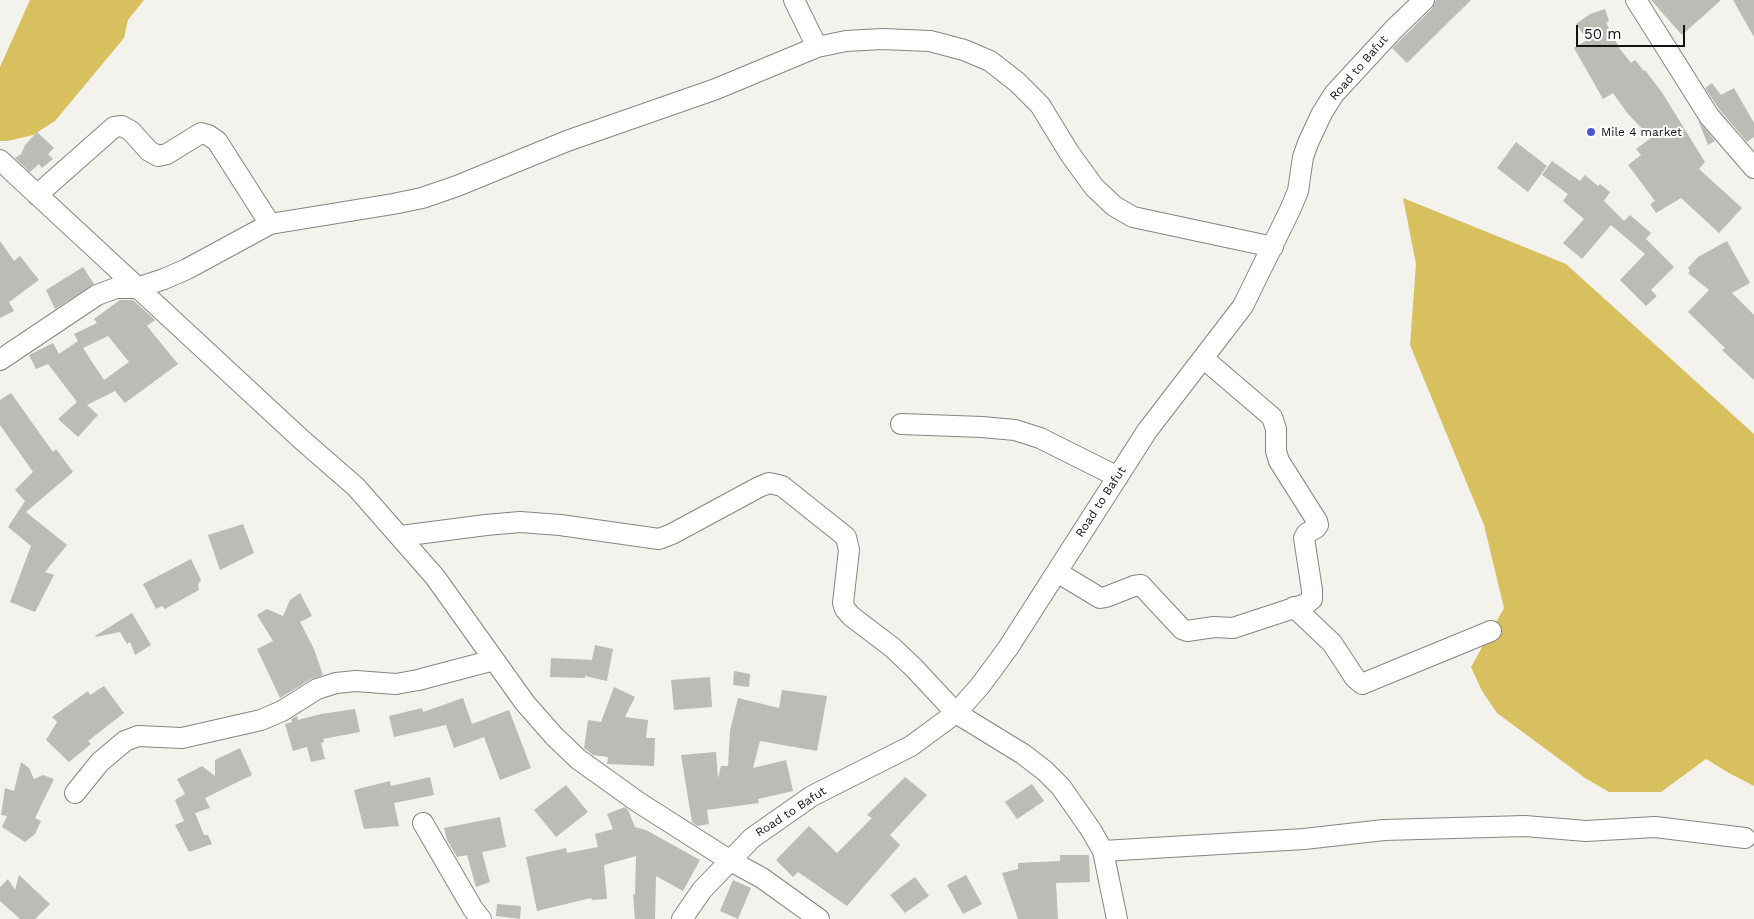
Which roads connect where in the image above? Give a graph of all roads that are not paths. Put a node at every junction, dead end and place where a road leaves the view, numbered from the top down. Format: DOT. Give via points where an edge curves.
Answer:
graph roads {
  1 [pos="794,0"];
  2 [pos="1424,0"];
  3 [pos="1636,0"];
  4 [pos="817,47"];
  5 [pos="0,160"];
  6 [pos="1754,168"];
  7 [pos="37,195"];
  8 [pos="270,224"];
  9 [pos="1273,247"];
  10 [pos="137,288"];
  11 [pos="1203,358"];
  12 [pos="0,360"];
  13 [pos="901,424"];
  14 [pos="1118,476"];
  15 [pos="401,536"];
  16 [pos="1057,572"];
  17 [pos="1294,607"];
  18 [pos="1491,631"];
  19 [pos="494,660"];
  20 [pos="956,713"];
  21 [pos="75,793"];
  22 [pos="423,824"];
  23 [pos="752,838"];
  24 [pos="1745,838"];
  25 [pos="1103,851"];
  26 [pos="729,860"];
  27 [pos="762,878"];
  28 [pos="810,916"];
  29 [pos="481,919"];
  30 [pos="682,919"];
  31 [pos="1117,919"];
  1 -- 4 [label="street"];
  2 -- 9 [label="street, Road to Bafut" via="1334,94 1322,113 1306,150 1298,191"];
  3 -- 6 [label="street" via="1709,116"];
  4 -- 8 [label="street" via="716,89 568,141 422,198"];
  4 -- 9 [label="street" via="882,39 930,41 990,61 1040,105 1089,180 1114,206 1133,218"];
  5 -- 7 [label="street"];
  7 -- 8 [label="street" via="114,127 122,126 131,131 158,156 167,154 200,133 217,141"];
  7 -- 10 [label="street"];
  8 -- 10 [label="street" via="187,269"];
  9 -- 11 [label="street, Road to Bafut" via="1242,306"];
  10 -- 12 [label="street" via="116,288 97,295"];
  10 -- 15 [label="street" via="356,487"];
  11 -- 14 [label="street, Road to Bafut" via="1147,431"];
  11 -- 17 [label="street" via="1272,417 1279,461 1317,521 1316,528 1304,538 1312,599"];
  13 -- 14 [label="street" via="1014,430 1040,438"];
  14 -- 16 [label="street, Road to Bafut"];
  15 -- 19 [label="street" via="436,577"];
  15 -- 20 [label="street" via="520,522 659,539 759,486 769,483 782,486 846,538 849,550 845,609 914,668"];
  16 -- 17 [label="street" via="1100,598 1141,585 1182,630 1187,631 1234,628"];
  16 -- 20 [label="street, Road to Bafut" via="1008,648"];
  17 -- 18 [label="street" via="1332,643 1362,684"];
  19 -- 21 [label="street" via="396,684 336,682 316,689 261,720 182,738 138,736 125,741 100,762"];
  19 -- 26 [label="street" via="525,703 578,759"];
  20 -- 23 [label="street, Road to Bafut" via="911,746 812,796"];
  20 -- 25 [label="street" via="1045,771 1061,787"];
  22 -- 29 [label="street"];
  23 -- 26 [label="street, Road to Bafut"];
  23 -- 27 [label="street"];
  24 -- 25 [label="street" via="1655,827 1586,831 1525,826 1384,830 1304,839"];
  25 -- 31 [label="street"];
  26 -- 27 [label="street"];
  26 -- 30 [label="street, Road to Bafut"];
  27 -- 28 [label="street"];
}
